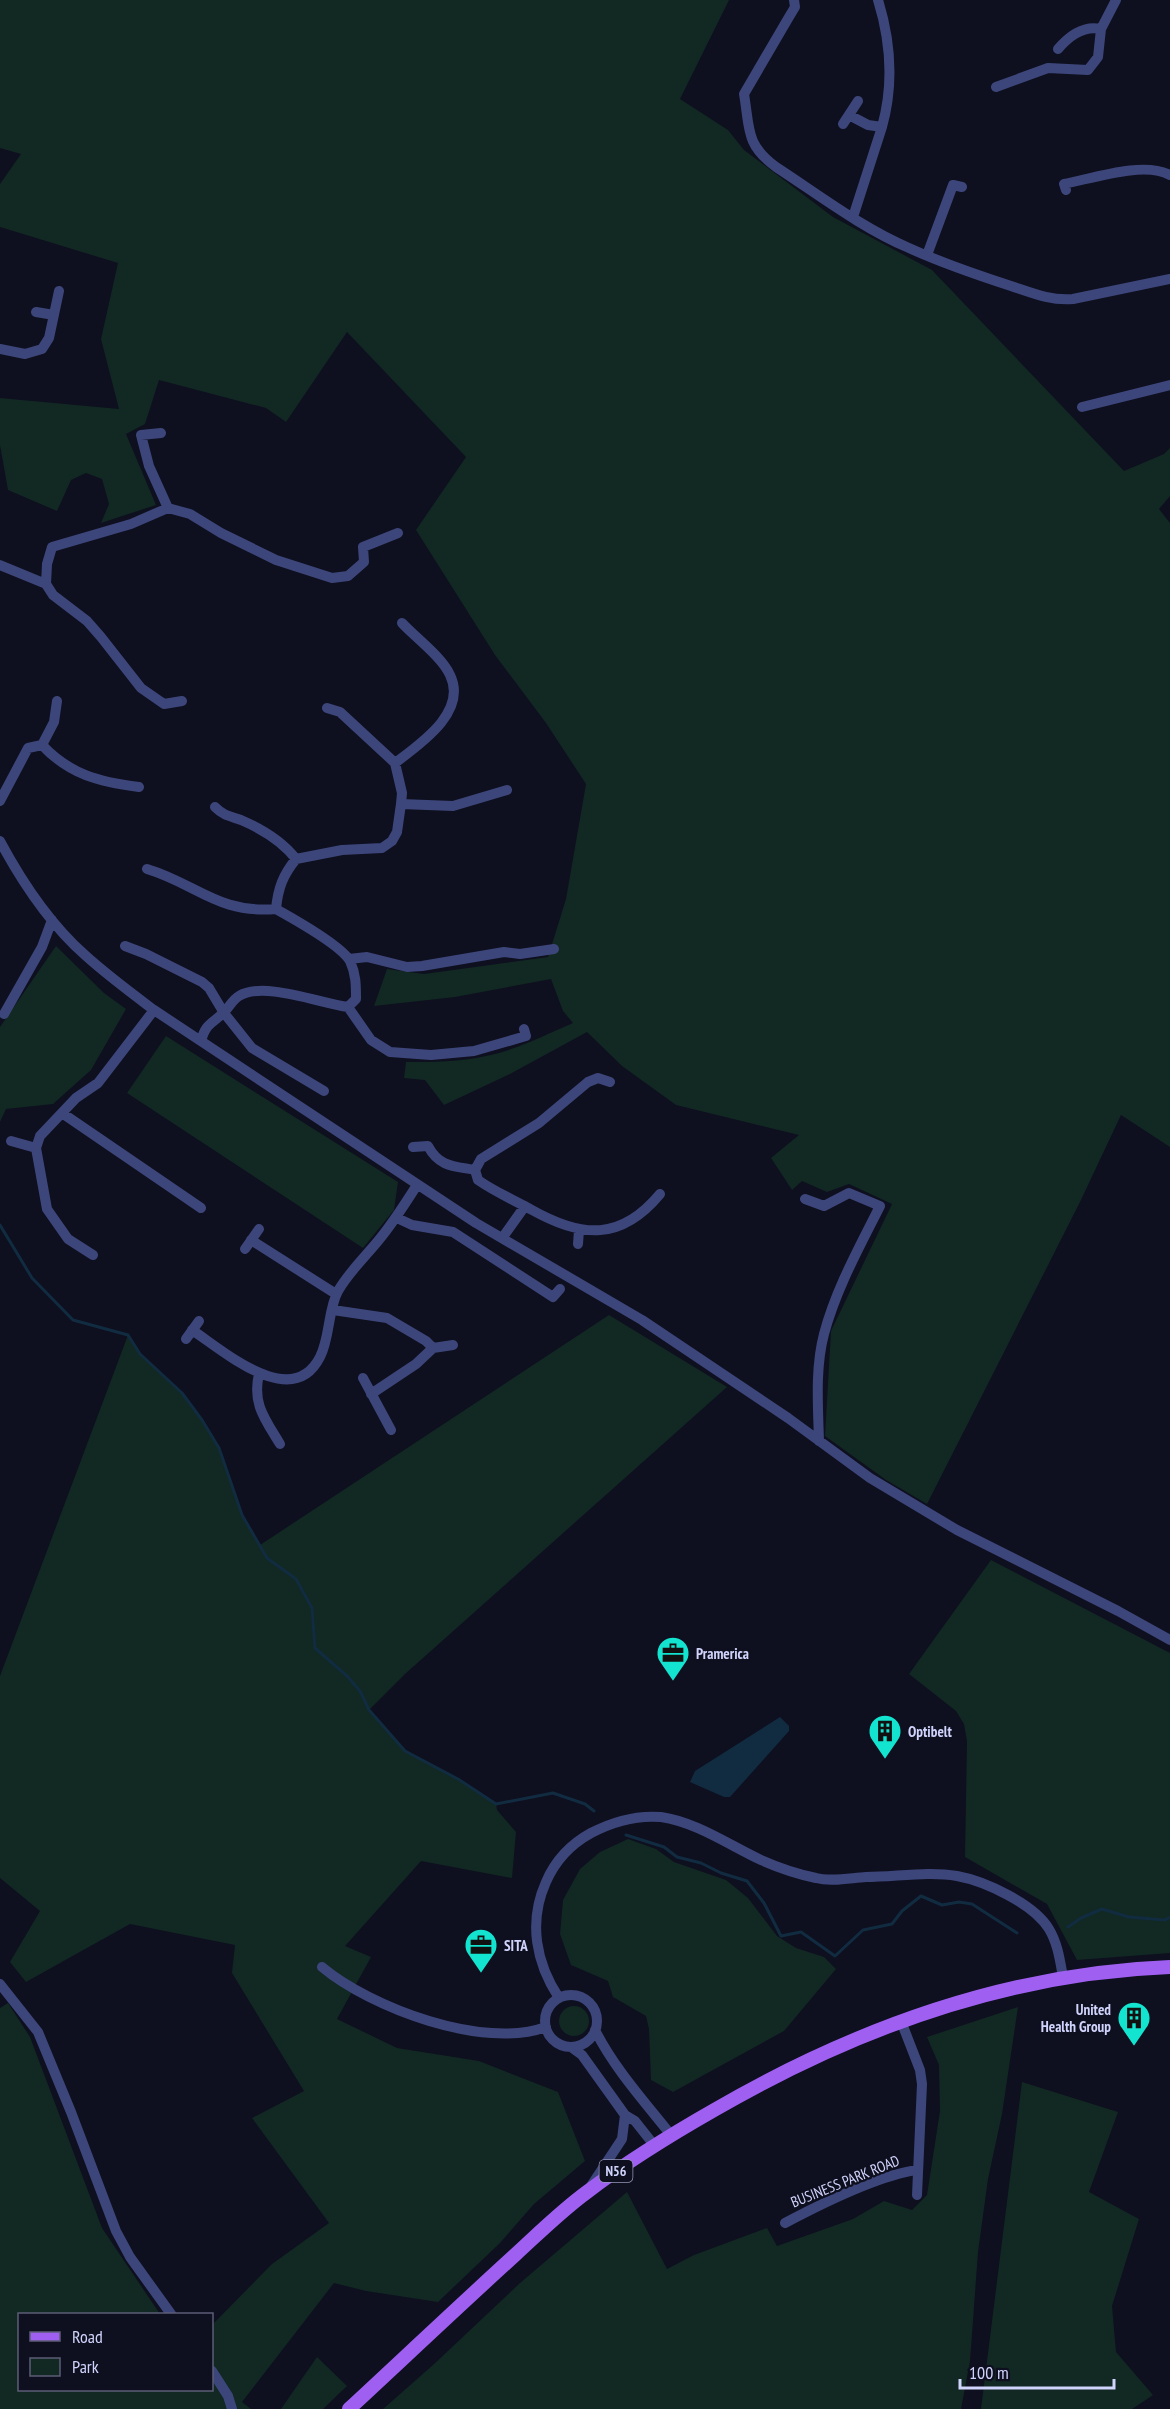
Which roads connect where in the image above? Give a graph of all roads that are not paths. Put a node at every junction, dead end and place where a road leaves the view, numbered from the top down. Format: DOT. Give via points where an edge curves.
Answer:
graph roads {
  1 [pos="794,0"];
  2 [pos="878,0"];
  3 [pos="1116,0"];
  4 [pos="1101,30"];
  5 [pos="1069,38"];
  6 [pos="1077,48"];
  7 [pos="1058,49"];
  8 [pos="996,87"];
  9 [pos="858,101"];
  10 [pos="882,127"];
  11 [pos="1170,175"];
  12 [pos="962,187"];
  13 [pos="1066,190"];
  14 [pos="853,217"];
  15 [pos="927,255"];
  16 [pos="1170,279"];
  17 [pos="58,291"];
  18 [pos="36,312"];
  19 [pos="54,315"];
  20 [pos="0,349"];
  21 [pos="1170,385"];
  22 [pos="1082,407"];
  23 [pos="161,433"];
  24 [pos="168,508"];
  25 [pos="398,533"];
  26 [pos="0,565"];
  27 [pos="46,584"];
  28 [pos="402,623"];
  29 [pos="57,701"];
  30 [pos="182,701"];
  31 [pos="327,708"];
  32 [pos="42,745"];
  33 [pos="395,763"];
  34 [pos="139,787"];
  35 [pos="507,790"];
  36 [pos="0,801"];
  37 [pos="400,804"];
  38 [pos="215,807"];
  39 [pos="0,841"];
  40 [pos="296,859"];
  41 [pos="147,869"];
  42 [pos="276,909"];
  43 [pos="52,920"];
  44 [pos="125,946"];
  45 [pos="555,949"];
  46 [pos="349,959"];
  47 [pos="11,975"];
  48 [pos="21,984"];
  49 [pos="348,1007"];
  50 [pos="154,1010"];
  51 [pos="224,1013"];
  52 [pos="4,1014"];
  53 [pos="524,1029"];
  54 [pos="201,1041"];
  55 [pos="610,1082"];
  56 [pos="324,1091"];
  57 [pos="62,1113"];
  58 [pos="11,1141"];
  59 [pos="413,1147"];
  60 [pos="36,1148"];
  61 [pos="476,1170"];
  62 [pos="417,1185"];
  63 [pos="660,1194"];
  64 [pos="806,1199"];
  65 [pos="525,1206"];
  66 [pos="201,1208"];
  67 [pos="397,1218"];
  68 [pos="259,1229"];
  69 [pos="579,1230"];
  70 [pos="503,1238"];
  71 [pos="578,1244"];
  72 [pos="93,1255"];
  73 [pos="560,1289"];
  74 [pos="336,1294"];
  75 [pos="333,1310"];
  76 [pos="199,1321"];
  77 [pos="453,1345"];
  78 [pos="433,1348"];
  79 [pos="259,1374"];
  80 [pos="363,1378"];
  81 [pos="371,1394"];
  82 [pos="391,1430"];
  83 [pos="819,1441"];
  84 [pos="280,1444"];
  85 [pos="1170,1641"];
  86 [pos="322,1967"];
  87 [pos="1170,1967"];
  88 [pos="1063,1977"];
  89 [pos="0,1984"];
  90 [pos="559,1998"];
  91 [pos="901,2021"];
  92 [pos="546,2027"];
  93 [pos="595,2030"];
  94 [pos="571,2047"];
  95 [pos="625,2115"];
  96 [pos="671,2135"];
  97 [pos="654,2145"];
  98 [pos="917,2170"];
  99 [pos="587,2191"];
  100 [pos="917,2195"];
  101 [pos="785,2223"];
  102 [pos="170,2313"];
  103 [pos="213,2373"];
  104 [pos="232,2409"];
  105 [pos="349,2409"];
  1 -- 14 [label="street" via="795,7 744,94 752,140 762,157"];
  2 -- 10 [label="street" via="891,56"];
  3 -- 4 [label="street"];
  4 -- 5 [label="street" via="1082,30"];
  4 -- 8 [label="street" via="1098,57 1088,70 1048,68"];
  5 -- 6 [label="street"];
  5 -- 7 [label="street"];
  9 -- 10 [label="street" via="846,119"];
  10 -- 14 [label="street"];
  11 -- 13 [label="street" via="1143,169 1064,184"];
  12 -- 15 [label="street" via="953,185"];
  14 -- 15 [label="street"];
  15 -- 16 [label="street" via="1062,300"];
  17 -- 19 [label="street"];
  18 -- 19 [label="street"];
  19 -- 20 [label="street" via="42,349 25,354"];
  21 -- 22 [label="street"];
  23 -- 24 [label="street" via="141,435 149,466"];
  24 -- 25 [label="street" via="190,514 276,560 332,578 348,576 364,562 363,547"];
  24 -- 27 [label="street" via="131,524 52,547"];
  26 -- 27 [label="street"];
  27 -- 30 [label="street" via="53,595 87,621 141,688 164,704"];
  28 -- 33 [label="street" via="440,660 454,687 452,706 442,721"];
  29 -- 32 [label="street" via="54,722"];
  31 -- 33 [label="street" via="340,712"];
  32 -- 34 [label="street" via="82,775"];
  32 -- 36 [label="street" via="28,748"];
  33 -- 37 [label="street" via="402,793"];
  35 -- 37 [label="street" via="453,806"];
  37 -- 40 [label="street" via="397,832 382,848 342,850"];
  38 -- 40 [label="street" via="224,816 272,837"];
  39 -- 43 [label="street"];
  40 -- 42 [label="street" via="282,878"];
  41 -- 42 [label="street" via="221,903"];
  42 -- 46 [label="street"];
  43 -- 48 [label="street"];
  43 -- 50 [label="street" via="84,954"];
  44 -- 51 [label="street" via="202,981"];
  45 -- 46 [label="street" via="504,952 422,966 367,957"];
  46 -- 49 [label="street" via="356,977 356,999"];
  47 -- 48 [label="street"];
  48 -- 52 [label="street"];
  49 -- 51 [label="street" via="264,989 237,997"];
  49 -- 53 [label="street" via="371,1040 390,1053 474,1051 526,1036"];
  50 -- 54 [label="street"];
  50 -- 57 [label="street" via="98,1083"];
  51 -- 54 [label="street" via="206,1026"];
  51 -- 56 [label="street" via="252,1048"];
  54 -- 62 [label="street"];
  55 -- 61 [label="street" via="598,1078 588,1082 540,1124 481,1159"];
  57 -- 60 [label="street" via="40,1136"];
  57 -- 66 [label="street"];
  58 -- 60 [label="street"];
  59 -- 61 [label="street" via="428,1146 435,1158 448,1165"];
  60 -- 72 [label="street" via="47,1209 68,1239"];
  61 -- 65 [label="street" via="478,1180"];
  62 -- 67 [label="street"];
  62 -- 70 [label="street"];
  63 -- 69 [label="street" via="637,1218 605,1228"];
  64 -- 83 [label="street" via="824,1206 849,1193 880,1206 836,1296 824,1336 818,1392"];
  65 -- 69 [label="street" via="557,1224"];
  65 -- 70 [label="street"];
  67 -- 73 [label="street" via="412,1225 453,1232 553,1297"];
  67 -- 74 [label="street"];
  68 -- 74 [label="street" via="248,1244"];
  69 -- 71 [label="street"];
  70 -- 83 [label="street" via="642,1320"];
  74 -- 75 [label="street"];
  75 -- 78 [label="street" via="387,1318"];
  75 -- 79 [label="street" via="321,1356 312,1371 296,1378 274,1380"];
  76 -- 79 [label="street" via="189,1335"];
  77 -- 78 [label="street"];
  78 -- 81 [label="street"];
  79 -- 84 [label="street" via="257,1400"];
  80 -- 81 [label="street"];
  81 -- 82 [label="street"];
  83 -- 85 [label="street" via="870,1478 957,1530"];
  86 -- 92 [label="street" via="372,2000 445,2025 496,2034"];
  87 -- 88 [label="main road, N56"];
  88 -- 90 [label="street" via="1057,1946 1048,1928 1025,1906 982,1884 956,1876 820,1879 793,1873 683,1824 660,1817 632,1818 606,1825 582,1838 549,1875 541,1893 536,1938 543,1965"];
  88 -- 91 [label="main road, N56" via="985,1995"];
  89 -- 102 [label="street" via="38,2032 116,2231"];
  90 -- 92 [label="street" via="548,2010"];
  90 -- 93 [label="street" via="575,1996 586,2000 595,2013"];
  91 -- 96 [label="main road, N56" via="810,2058"];
  91 -- 98 [label="street" via="922,2084"];
  92 -- 94 [label="street" via="555,2041"];
  93 -- 94 [label="street" via="586,2042"];
  93 -- 96 [label="street" via="626,2080"];
  94 -- 95 [label="street" via="582,2055"];
  95 -- 97 [label="street" via="635,2121"];
  95 -- 99 [label="street" via="622,2139"];
  96 -- 97 [label="main road, N56"];
  97 -- 99 [label="main road, N56"];
  98 -- 100 [label="street"];
  98 -- 101 [label="street, BUSINESS PARK ROAD" via="832,2200"];
  99 -- 105 [label="main road, N56"];
  103 -- 104 [label="street"];
}
